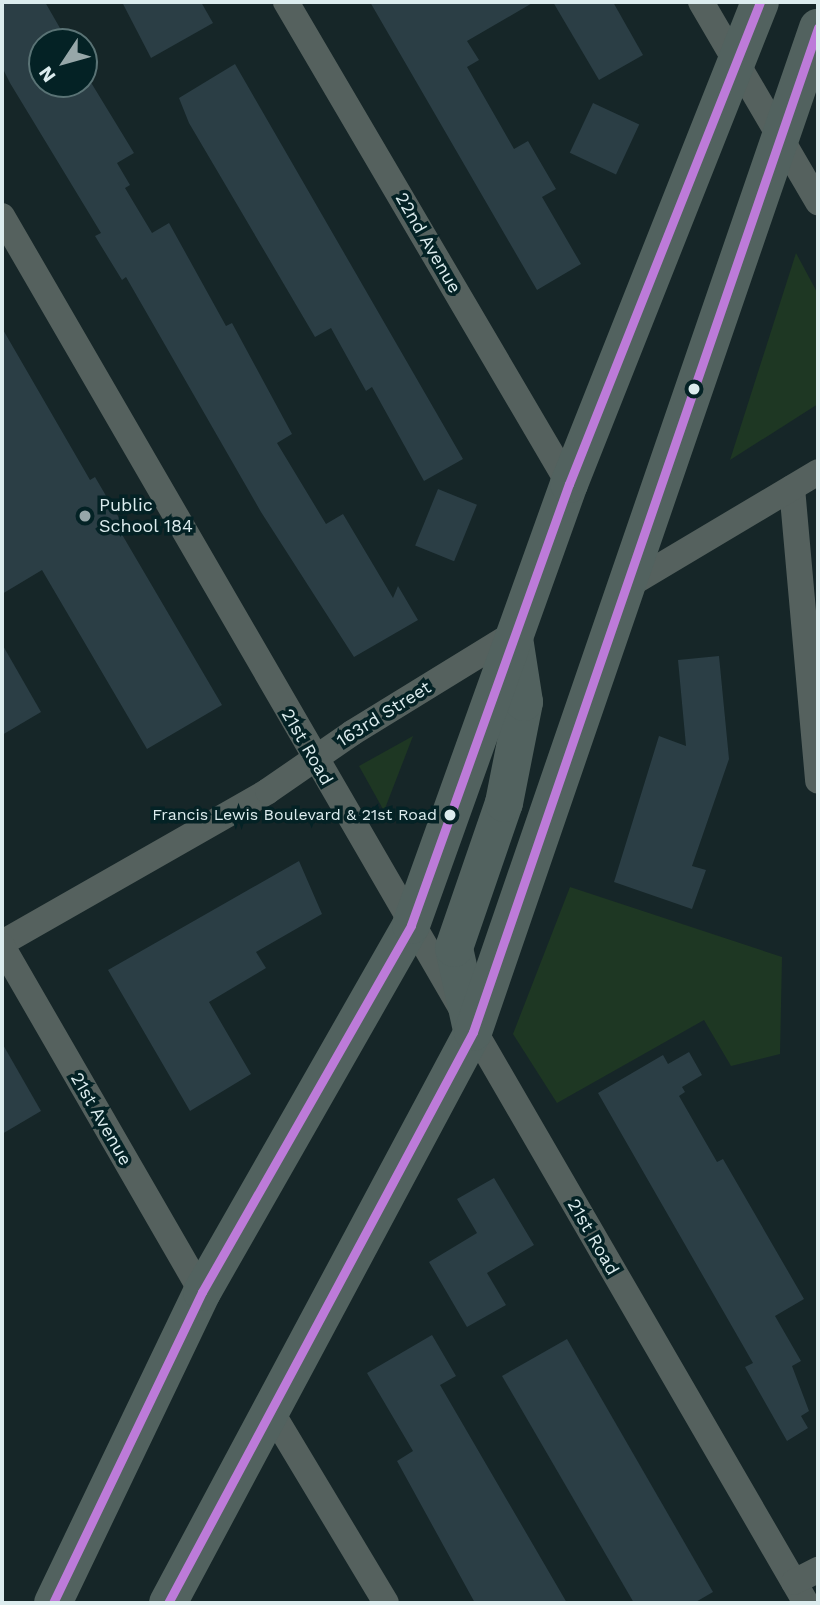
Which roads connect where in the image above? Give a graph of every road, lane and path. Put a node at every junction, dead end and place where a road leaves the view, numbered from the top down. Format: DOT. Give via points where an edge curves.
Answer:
graph roads {
  1 [pos="286,2"];
  2 [pos="701,2"];
  3 [pos="760,2"];
  4 [pos="818,28"];
  5 [pos="738,64"];
  6 [pos="780,138"];
  7 [pos="818,202"];
  8 [pos="2,216"];
  9 [pos="818,472"];
  10 [pos="569,484"];
  11 [pos="792,488"];
  12 [pos="627,586"];
  13 [pos="513,634"];
  14 [pos="314,759"];
  15 [pos="818,781"];
  16 [pos="411,925"];
  17 [pos="2,944"];
  18 [pos="473,1032"];
  19 [pos="202,1292"];
  20 [pos="269,1408"];
  21 [pos="818,1570"];
  22 [pos="800,1593"];
  23 [pos="53,1603"];
  24 [pos="168,1603"];
  25 [pos="386,1603"];
  1 -- 10 [label="street, 22nd Avenue"];
  2 -- 5 [label="street"];
  3 -- 5 [label="main road"];
  4 -- 6 [label="main road"];
  5 -- 6 [label="street"];
  5 -- 10 [label="main road"];
  6 -- 7 [label="street"];
  6 -- 12 [label="main road"];
  8 -- 14 [label="street, 21st Road"];
  9 -- 11 [label="street"];
  10 -- 13 [label="main road"];
  11 -- 12 [label="street"];
  11 -- 15 [label="street"];
  12 -- 18 [label="main road"];
  13 -- 14 [label="street, 163rd Street"];
  13 -- 16 [label="main road"];
  13 -- 18 [label="main road" via="524,702 504,803 454,948"];
  14 -- 16 [label="street, 21st Road"];
  14 -- 17 [label="street, 163rd Street" via="268,791"];
  16 -- 18 [label="street, 21st Road"];
  16 -- 19 [label="main road"];
  17 -- 19 [label="street, 21st Avenue"];
  18 -- 20 [label="main road"];
  18 -- 22 [label="street, 21st Road"];
  19 -- 23 [label="main road"];
  20 -- 24 [label="main road"];
  20 -- 25 [label="street"];
  21 -- 22 [label="street"];
}
